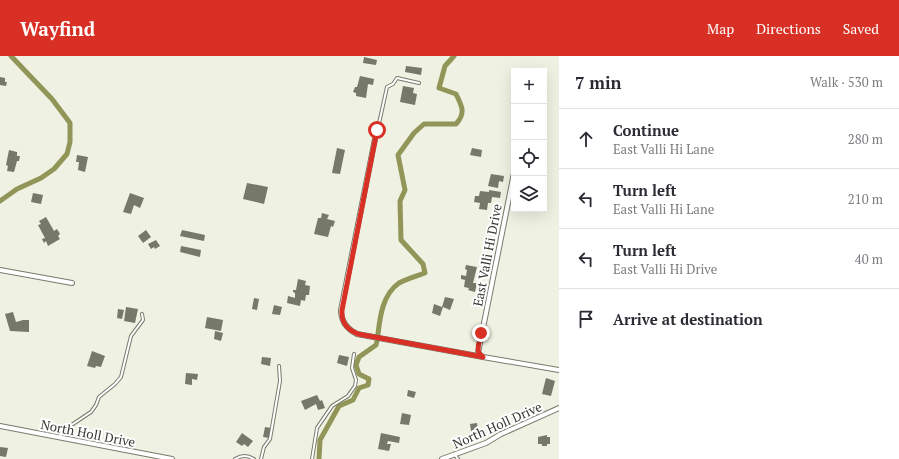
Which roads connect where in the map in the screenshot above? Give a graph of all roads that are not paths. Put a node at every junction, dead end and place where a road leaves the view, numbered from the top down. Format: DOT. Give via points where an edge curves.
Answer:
graph roads {
  1 [pos="418,83"];
  2 [pos="377,130"];
  3 [pos="513,176"];
  4 [pos="0,270"];
  5 [pos="72,283"];
  6 [pos="142,314"];
  7 [pos="354,354"];
  8 [pos="483,357"];
  9 [pos="279,366"];
  10 [pos="559,370"];
  11 [pos="559,408"];
  12 [pos="0,426"];
  13 [pos="59,437"];
  14 [pos="455,455"];
  15 [pos="172,459"];
  16 [pos="235,459"];
  17 [pos="254,459"];
  18 [pos="261,459"];
  19 [pos="312,459"];
  20 [pos="442,459"];
  21 [pos="458,459"];
  1 -- 2 [label="lane" via="397,78 387,87"];
  2 -- 8 [label="street" via="342,310 343,322 349,330 358,334"];
  3 -- 8 [label="street, East Valli Hi Drive" via="478,350"];
  4 -- 5 [label="street"];
  6 -- 13 [label="lane" via="143,320 131,336 121,377 99,397 91,412"];
  7 -- 19 [label="lane" via="352,368 355,386 348,396 332,406 317,428"];
  8 -- 10 [label="street"];
  9 -- 18 [label="lane" via="280,381 270,439 264,447"];
  11 -- 14 [label="street, North Holl Drive"];
  12 -- 13 [label="street, North Holl Drive"];
  13 -- 15 [label="street, North Holl Drive"];
  14 -- 20 [label="street, North Holl Drive"];
  14 -- 21 [label="lane"];
  16 -- 17 [label="lane" via="243,455"];
}
